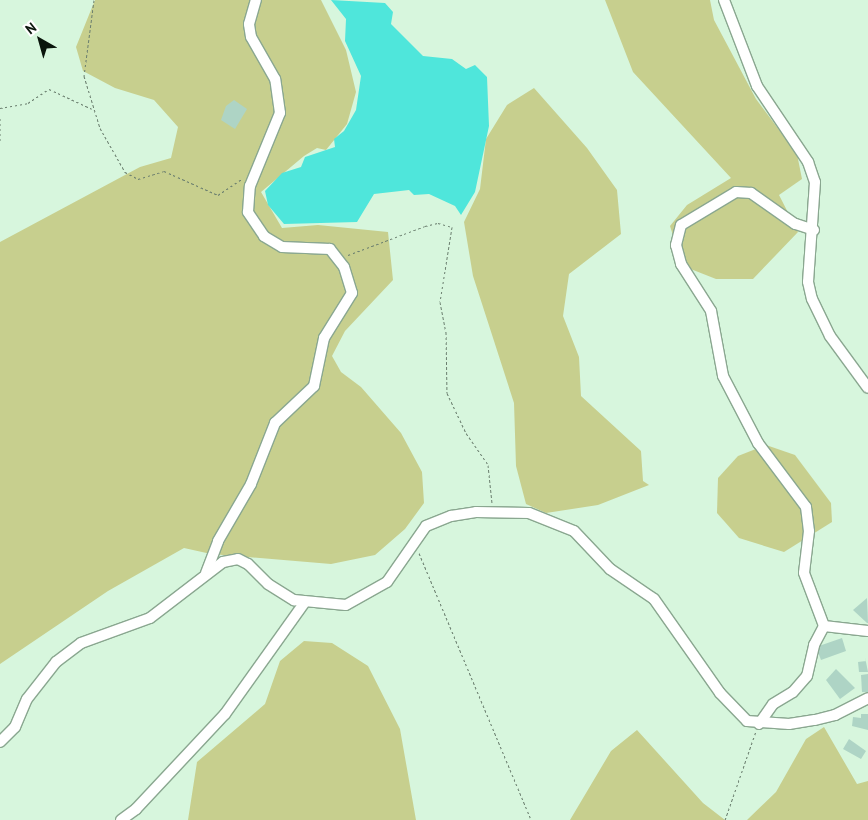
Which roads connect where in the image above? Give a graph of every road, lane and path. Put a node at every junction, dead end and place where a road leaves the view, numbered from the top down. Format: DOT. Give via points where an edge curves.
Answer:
graph roads {
  1 [pos="94,0"];
  2 [pos="256,0"];
  3 [pos="724,0"];
  4 [pos="0,108"];
  5 [pos="93,109"];
  6 [pos="0,118"];
  7 [pos="0,142"];
  8 [pos="243,178"];
  9 [pos="814,230"];
  10 [pos="338,259"];
  11 [pos="868,388"];
  12 [pos="493,512"];
  13 [pos="413,541"];
  14 [pos="206,572"];
  15 [pos="305,602"];
  16 [pos="824,626"];
  17 [pos="868,632"];
  18 [pos="868,698"];
  19 [pos="759,724"];
  20 [pos="0,742"];
  21 [pos="121,820"];
  22 [pos="531,820"];
  23 [pos="725,820"];
  1 -- 5 [label="path" via="84,76"];
  2 -- 10 [label="street" via="249,24 251,37 275,79 280,113 250,186 248,212 270,241 282,247 330,249"];
  3 -- 9 [label="street" via="757,86 808,162 815,182"];
  4 -- 5 [label="path" via="28,103 49,89"];
  5 -- 8 [label="path" via="117,160 134,178 164,171 218,195"];
  6 -- 7 [label="path"];
  9 -- 11 [label="street" via="808,282 812,299 830,336"];
  9 -- 16 [label="street" via="795,224 751,193 736,192 680,225 676,245 681,264 711,311 723,376 758,443 806,507 809,531 804,573"];
  10 -- 12 [label="path" via="425,226 438,223 452,227 440,302 446,332 447,393 488,465"];
  10 -- 14 [label="street" via="352,293 324,338 314,386 275,423 251,484 218,541"];
  12 -- 13 [label="street" via="451,516 426,526"];
  12 -- 19 [label="street" via="542,516 574,531 610,569 654,599 737,715"];
  13 -- 15 [label="street" via="387,582 367,597 346,605"];
  13 -- 22 [label="path"];
  14 -- 15 [label="street" via="238,559 278,591"];
  14 -- 20 [label="street" via="150,618 95,636 56,662 27,699 15,727"];
  15 -- 21 [label="street" via="225,714 136,810"];
  16 -- 17 [label="street"];
  16 -- 19 [label="street" via="814,645 807,676 793,692 773,704"];
  18 -- 19 [label="street" via="842,712 815,720"];
  19 -- 23 [label="path"];
}
